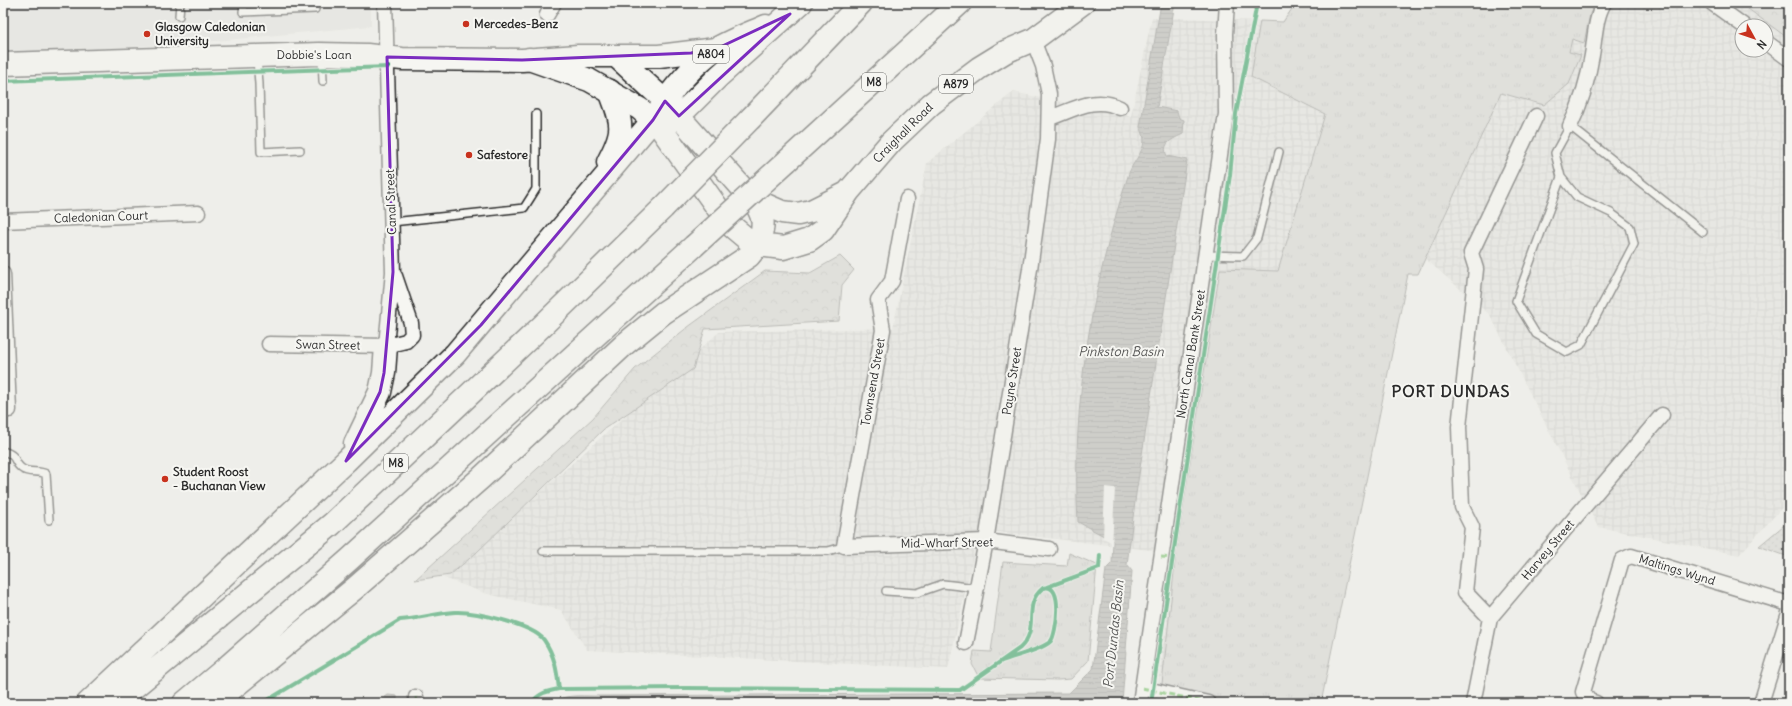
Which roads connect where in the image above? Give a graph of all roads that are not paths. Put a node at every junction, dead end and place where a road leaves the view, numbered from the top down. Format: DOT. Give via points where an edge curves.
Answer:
graph roads {
  1 [pos="180,3"];
  2 [pos="244,3"];
  3 [pos="385,3"];
  4 [pos="861,3"];
  5 [pos="960,3"];
  6 [pos="1083,3"];
  7 [pos="1227,3"];
  8 [pos="1604,3"];
  9 [pos="1712,3"];
  10 [pos="796,8"];
  11 [pos="315,9"];
  12 [pos="179,16"];
  13 [pos="1734,19"];
  14 [pos="1033,40"];
  15 [pos="1774,48"];
  16 [pos="716,49"];
  17 [pos="322,54"];
  18 [pos="256,55"];
  19 [pos="387,57"];
  20 [pos="617,57"];
  21 [pos="529,59"];
  22 [pos="1789,59"];
  23 [pos="3,64"];
  24 [pos="323,81"];
  25 [pos="610,91"];
  26 [pos="672,108"];
  27 [pos="1120,108"];
  28 [pos="536,114"];
  29 [pos="1536,116"];
  30 [pos="1050,118"];
  31 [pos="657,124"];
  32 [pos="1570,126"];
  33 [pos="300,150"];
  34 [pos="1279,152"];
  35 [pos="1561,177"];
  36 [pos="849,191"];
  37 [pos="592,192"];
  38 [pos="752,199"];
  39 [pos="907,199"];
  40 [pos="198,213"];
  41 [pos="3,221"];
  42 [pos="392,222"];
  43 [pos="1703,232"];
  44 [pos="753,250"];
  45 [pos="1206,255"];
  46 [pos="393,272"];
  47 [pos="3,274"];
  48 [pos="269,344"];
  49 [pos="386,346"];
  50 [pos="6,410"];
  51 [pos="1662,415"];
  52 [pos="3,451"];
  53 [pos="346,461"];
  54 [pos="49,520"];
  55 [pos="986,540"];
  56 [pos="845,546"];
  57 [pos="1050,549"];
  58 [pos="542,551"];
  59 [pos="977,588"];
  60 [pos="886,591"];
  61 [pos="1789,604"];
  62 [pos="1789,613"];
  63 [pos="1490,618"];
  64 [pos="966,643"];
  65 [pos="1142,688"];
  66 [pos="88,703"];
  67 [pos="115,703"];
  68 [pos="184,703"];
  69 [pos="212,703"];
  70 [pos="1140,703"];
  71 [pos="1208,703"];
  72 [pos="1473,703"];
  73 [pos="1596,703"];
  74 [pos="1761,703"];
  1 -- 12 [label="lane"];
  2 -- 11 [label="lane" via="243,12"];
  3 -- 19 [label="street, Canal Street"];
  4 -- 67 [label="main road, M8, bridge" via="663,208 332,524"];
  5 -- 68 [label="main road, M8, bridge" via="350,559"];
  6 -- 14 [label="main road, Craighall Road / A879"];
  7 -- 45 [label="street, North Canal Bank Street" via="1226,114"];
  8 -- 32 [label="street" via="1598,16 1584,93"];
  9 -- 13 [label="street"];
  10 -- 16 [label="main road, Dobbie's Loan / A804"];
  10 -- 26 [label="main road, Dobbie's Loan / A804" via="719,76"];
  14 -- 30 [label="street, Payne Street" via="1050,94"];
  14 -- 36 [label="main road, Craighall Road / A879" via="1005,52 979,68 931,104 891,142"];
  15 -- 22 [label="street"];
  16 -- 20 [label="main road, Dobbie's Loan / A804" via="659,56"];
  16 -- 26 [label="main road, Dobbie's Loan / A804" via="688,74"];
  17 -- 18 [label="main road, Dobbie's Loan / A804"];
  17 -- 19 [label="main road, Dobbie's Loan / A804"];
  17 -- 24 [label="lane"];
  18 -- 23 [label="main road, Dobbie's Loan / A804"];
  18 -- 33 [label="lane" via="261,152"];
  19 -- 21 [label="main road, Dobbie's Loan / A804"];
  19 -- 42 [label="street, Canal Street"];
  20 -- 21 [label="main road, Dobbie's Loan / A804"];
  20 -- 26 [label="main road, A879"];
  21 -- 25 [label="main road, Dobbie's Loan / A804" via="573,74"];
  25 -- 31 [label="main road, Dobbie's Loan / A804" via="640,109"];
  25 -- 37 [label="main road" via="621,133"];
  26 -- 31 [label="main road, Dobbie's Loan / A804"];
  26 -- 38 [label="main road, Craighall Road / A879"];
  27 -- 30 [label="street" via="1103,102 1086,104"];
  28 -- 42 [label="lane" via="536,189 524,208"];
  29 -- 63 [label="street" via="1471,253 1476,268 1459,427 1462,508 1472,527 1465,592"];
  30 -- 55 [label="street, Payne Street" via="1030,269"];
  31 -- 37 [label="main road"];
  31 -- 44 [label="main road, Craighall Road / A879" via="729,224 747,238"];
  32 -- 35 [label="lane" via="1556,153"];
  32 -- 43 [label="lane"];
  34 -- 45 [label="lane" via="1257,238 1243,256"];
  35 -- 35 [label="lane" via="1576,197 1611,213 1630,227 1634,244 1581,345 1567,352 1536,334 1516,301"];
  36 -- 38 [label="main road, Craighall Road / A879" via="811,211 798,214 782,212"];
  36 -- 44 [label="main road, Craighall Road / A879" via="823,230 809,240 783,248"];
  37 -- 53 [label="main road" via="455,354"];
  38 -- 44 [label="main road" via="763,216 761,235"];
  39 -- 56 [label="street, Townsend Street" via="892,281 878,300 883,330"];
  40 -- 41 [label="street, Caledonian Court"];
  42 -- 46 [label="street, Canal Street"];
  44 -- 69 [label="main road" via="625,344 481,478 354,589"];
  45 -- 65 [label="street, North Canal Bank Street"];
  46 -- 49 [label="street, Canal Street"];
  46 -- 49 [label="street, Swan Street" via="411,323 412,335 406,341"];
  47 -- 50 [label="street"];
  48 -- 49 [label="street, Swan Street"];
  49 -- 53 [label="main road" via="380,392"];
  51 -- 63 [label="street, Harvey Street"];
  52 -- 54 [label="lane" via="16,458 20,468 46,474"];
  53 -- 66 [label="main road"];
  55 -- 56 [label="street, Mid-Wharf Street"];
  55 -- 57 [label="street, Mid-Wharf Street"];
  55 -- 59 [label="street, Payne Street"];
  56 -- 58 [label="lane" via="828,551"];
  59 -- 60 [label="lane" via="943,584 917,593"];
  59 -- 64 [label="street, Payne Street"];
  61 -- 73 [label="street, Maltings Wynd" via="1631,556 1622,560 1583,692 1589,701"];
  62 -- 74 [label="street"];
  63 -- 72 [label="street, Harvey Street"];
  65 -- 70 [label="street, North Canal Bank Street"];
  65 -- 71 [label="street"];
}
